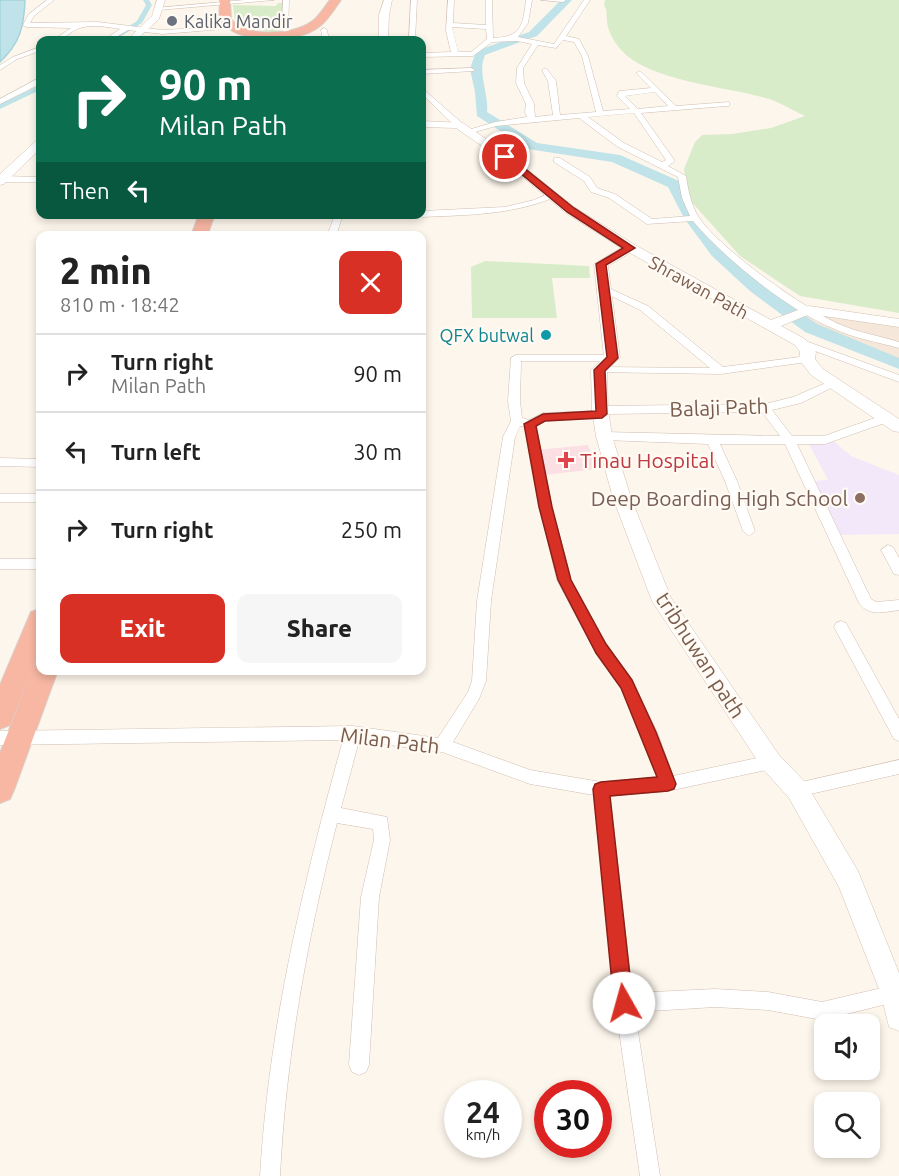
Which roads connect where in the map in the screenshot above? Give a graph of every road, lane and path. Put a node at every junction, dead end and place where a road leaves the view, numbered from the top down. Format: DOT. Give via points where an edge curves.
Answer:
graph roads {
  1 [pos="51,0"];
  2 [pos="271,0"];
  3 [pos="286,0"];
  4 [pos="336,0"];
  5 [pos="350,0"];
  6 [pos="388,0"];
  7 [pos="414,0"];
  8 [pos="451,0"];
  9 [pos="489,0"];
  10 [pos="529,0"];
  11 [pos="544,0"];
  12 [pos="562,0"];
  13 [pos="587,0"];
  14 [pos="221,1"];
  15 [pos="160,4"];
  16 [pos="450,25"];
  17 [pos="78,26"];
  18 [pos="489,27"];
  19 [pos="126,28"];
  20 [pos="140,29"];
  21 [pos="221,29"];
  22 [pos="324,30"];
  23 [pos="62,36"];
  24 [pos="113,36"];
  25 [pos="134,36"];
  26 [pos="241,36"];
  27 [pos="279,36"];
  28 [pos="288,36"];
  29 [pos="293,36"];
  30 [pos="383,36"];
  31 [pos="412,36"];
  32 [pos="563,38"];
  33 [pos="490,40"];
  34 [pos="510,40"];
  35 [pos="536,43"];
  36 [pos="36,50"];
  37 [pos="426,55"];
  38 [pos="455,55"];
  39 [pos="0,68"];
  40 [pos="471,70"];
  41 [pos="546,70"];
  42 [pos="426,72"];
  43 [pos="640,73"];
  44 [pos="36,83"];
  45 [pos="658,90"];
  46 [pos="426,94"];
  47 [pos="0,102"];
  48 [pos="726,104"];
  49 [pos="674,108"];
  50 [pos="635,110"];
  51 [pos="600,113"];
  52 [pos="580,115"];
  53 [pos="557,117"];
  54 [pos="532,119"];
  55 [pos="426,124"];
  56 [pos="459,124"];
  57 [pos="471,132"];
  58 [pos="36,148"];
  59 [pos="557,160"];
  60 [pos="661,166"];
  61 [pos="0,179"];
  62 [pos="36,180"];
  63 [pos="552,195"];
  64 [pos="426,214"];
  65 [pos="695,218"];
  66 [pos="630,248"];
  67 [pos="604,289"];
  68 [pos="805,311"];
  69 [pos="896,321"];
  70 [pos="775,323"];
  71 [pos="801,342"];
  72 [pos="899,345"];
  73 [pos="807,359"];
  74 [pos="606,364"];
  75 [pos="721,371"];
  76 [pos="899,378"];
  77 [pos="833,383"];
  78 [pos="765,408"];
  79 [pos="601,412"];
  80 [pos="523,423"];
  81 [pos="893,423"];
  82 [pos="604,436"];
  83 [pos="712,440"];
  84 [pos="789,441"];
  85 [pos="0,462"];
  86 [pos="36,463"];
  87 [pos="0,498"];
  88 [pos="36,498"];
  89 [pos="749,531"];
  90 [pos="888,550"];
  91 [pos="0,564"];
  92 [pos="36,564"];
  93 [pos="899,570"];
  94 [pos="899,605"];
  95 [pos="841,627"];
  96 [pos="36,628"];
  97 [pos="43,675"];
  98 [pos="33,703"];
  99 [pos="1,711"];
  100 [pos="353,733"];
  101 [pos="899,734"];
  102 [pos="10,737"];
  103 [pos="442,745"];
  104 [pos="771,762"];
  105 [pos="899,767"];
  106 [pos="668,784"];
  107 [pos="601,789"];
  108 [pos="0,790"];
  109 [pos="797,790"];
  110 [pos="330,814"];
  111 [pos="894,994"];
  112 [pos="624,1003"];
  113 [pos="899,1017"];
  114 [pos="359,1065"];
  115 [pos="270,1176"];
  116 [pos="650,1176"];
  1 -- 17 [label="street" via="30,15 27,25"];
  2 -- 14 [label="street"];
  3 -- 28 [label="street"];
  4 -- 22 [label="highway"];
  5 -- 22 [label="highway"];
  6 -- 30 [label="street"];
  7 -- 31 [label="street"];
  8 -- 16 [label="street"];
  9 -- 18 [label="street"];
  10 -- 34 [label="street" via="524,27"];
  11 -- 12 [label="street"];
  13 -- 32 [label="street"];
  14 -- 15 [label="street"];
  14 -- 21 [label="highway" via="216,21"];
  14 -- 27 [label="highway" via="225,20 231,27"];
  15 -- 20 [label="street" via="156,16"];
  16 -- 18 [label="street"];
  16 -- 38 [label="street"];
  17 -- 19 [label="street"];
  17 -- 23 [label="street"];
  18 -- 33 [label="street"];
  19 -- 20 [label="street"];
  19 -- 24 [label="street"];
  20 -- 21 [label="street" via="173,33"];
  20 -- 25 [label="street"];
  21 -- 26 [label="highway"];
  22 -- 29 [label="highway"];
  32 -- 35 [label="street" via="556,46"];
  32 -- 51 [label="street" via="577,40 585,56"];
  33 -- 34 [label="street"];
  33 -- 38 [label="street" via="475,54"];
  34 -- 35 [label="street"];
  35 -- 54 [label="street" via="520,68 520,83"];
  36 -- 39 [label="street"];
  37 -- 38 [label="street"];
  40 -- 42 [label="street"];
  41 -- 53 [label="street" via="552,81"];
  43 -- 45 [label="street"];
  44 -- 47 [label="street"];
  45 -- 49 [label="street"];
  45 -- 50 [label="street" via="622,93"];
  46 -- 56 [label="street"];
  48 -- 49 [label="street"];
  49 -- 50 [label="street"];
  50 -- 51 [label="street"];
  50 -- 60 [label="street" via="670,161"];
  51 -- 52 [label="street"];
  52 -- 53 [label="street"];
  52 -- 60 [label="street" via="621,145"];
  53 -- 54 [label="street"];
  54 -- 57 [label="street"];
  55 -- 56 [label="street"];
  56 -- 57 [label="street, Shrawan Path"];
  57 -- 63 [label="street, Shrawan Path"];
  58 -- 61 [label="street"];
  59 -- 65 [label="street" via="587,180 594,190 612,196 650,222"];
  60 -- 65 [label="street" via="682,176"];
  61 -- 62 [label="street"];
  63 -- 64 [label="street" via="503,208"];
  63 -- 66 [label="street, Shrawan Path"];
  65 -- 68 [label="street" via="730,252"];
  66 -- 67 [label="street, tribhuwan path" via="601,264"];
  66 -- 70 [label="street, Shrawan Path"];
  67 -- 74 [label="street, tribhuwan path"];
  67 -- 75 [label="street" via="644,308"];
  68 -- 69 [label="street"];
  68 -- 70 [label="street"];
  68 -- 72 [label="street" via="829,324"];
  70 -- 71 [label="street, Shrawan Path"];
  71 -- 73 [label="street" via="808,352"];
  71 -- 76 [label="street, Shrawan Path"];
  73 -- 75 [label="street"];
  73 -- 77 [label="street"];
  74 -- 75 [label="street"];
  74 -- 79 [label="street, tribhuwan path"];
  74 -- 80 [label="street" via="516,358 514,401"];
  77 -- 78 [label="street, Balaji Path" via="797,400"];
  77 -- 81 [label="street"];
  78 -- 79 [label="street, Balaji Path"];
  78 -- 84 [label="street"];
  79 -- 80 [label="street, Balaji Path" via="543,417"];
  79 -- 82 [label="street, tribhuwan path"];
  80 -- 103 [label="street" via="509,437 484,601 479,681"];
  80 -- 106 [label="street" via="564,580 601,649 627,684"];
  81 -- 84 [label="street" via="825,440"];
  82 -- 83 [label="street"];
  82 -- 104 [label="street, tribhuwan path" via="622,498 662,601"];
  83 -- 84 [label="street"];
  83 -- 89 [label="street"];
  84 -- 94 [label="street" via="870,607"];
  85 -- 86 [label="street"];
  87 -- 88 [label="street"];
  90 -- 93 [label="street"];
  91 -- 92 [label="street"];
  95 -- 101 [label="street"];
  96 -- 99 [label="highway"];
  97 -- 98 [label="highway"];
  98 -- 99 [label="street"];
  98 -- 102 [label="highway"];
  100 -- 102 [label="street, Milan Path"];
  100 -- 103 [label="street, Milan Path"];
  100 -- 110 [label="street"];
  102 -- 108 [label="highway"];
  103 -- 107 [label="street, Milan Path" via="530,777"];
  104 -- 106 [label="street, Milan Path"];
  104 -- 109 [label="street, tribhuwan path"];
  105 -- 109 [label="street"];
  106 -- 107 [label="street, Milan Path"];
  107 -- 112 [label="street"];
  109 -- 111 [label="street, tribhuwan path" via="849,880"];
  110 -- 114 [label="street" via="381,823 382,840 370,897"];
  110 -- 115 [label="street" via="284,1024"];
  111 -- 112 [label="street" via="822,1011 768,1001 715,998"];
  111 -- 113 [label="street, tribhuwan path"];
  112 -- 116 [label="street"];
}
